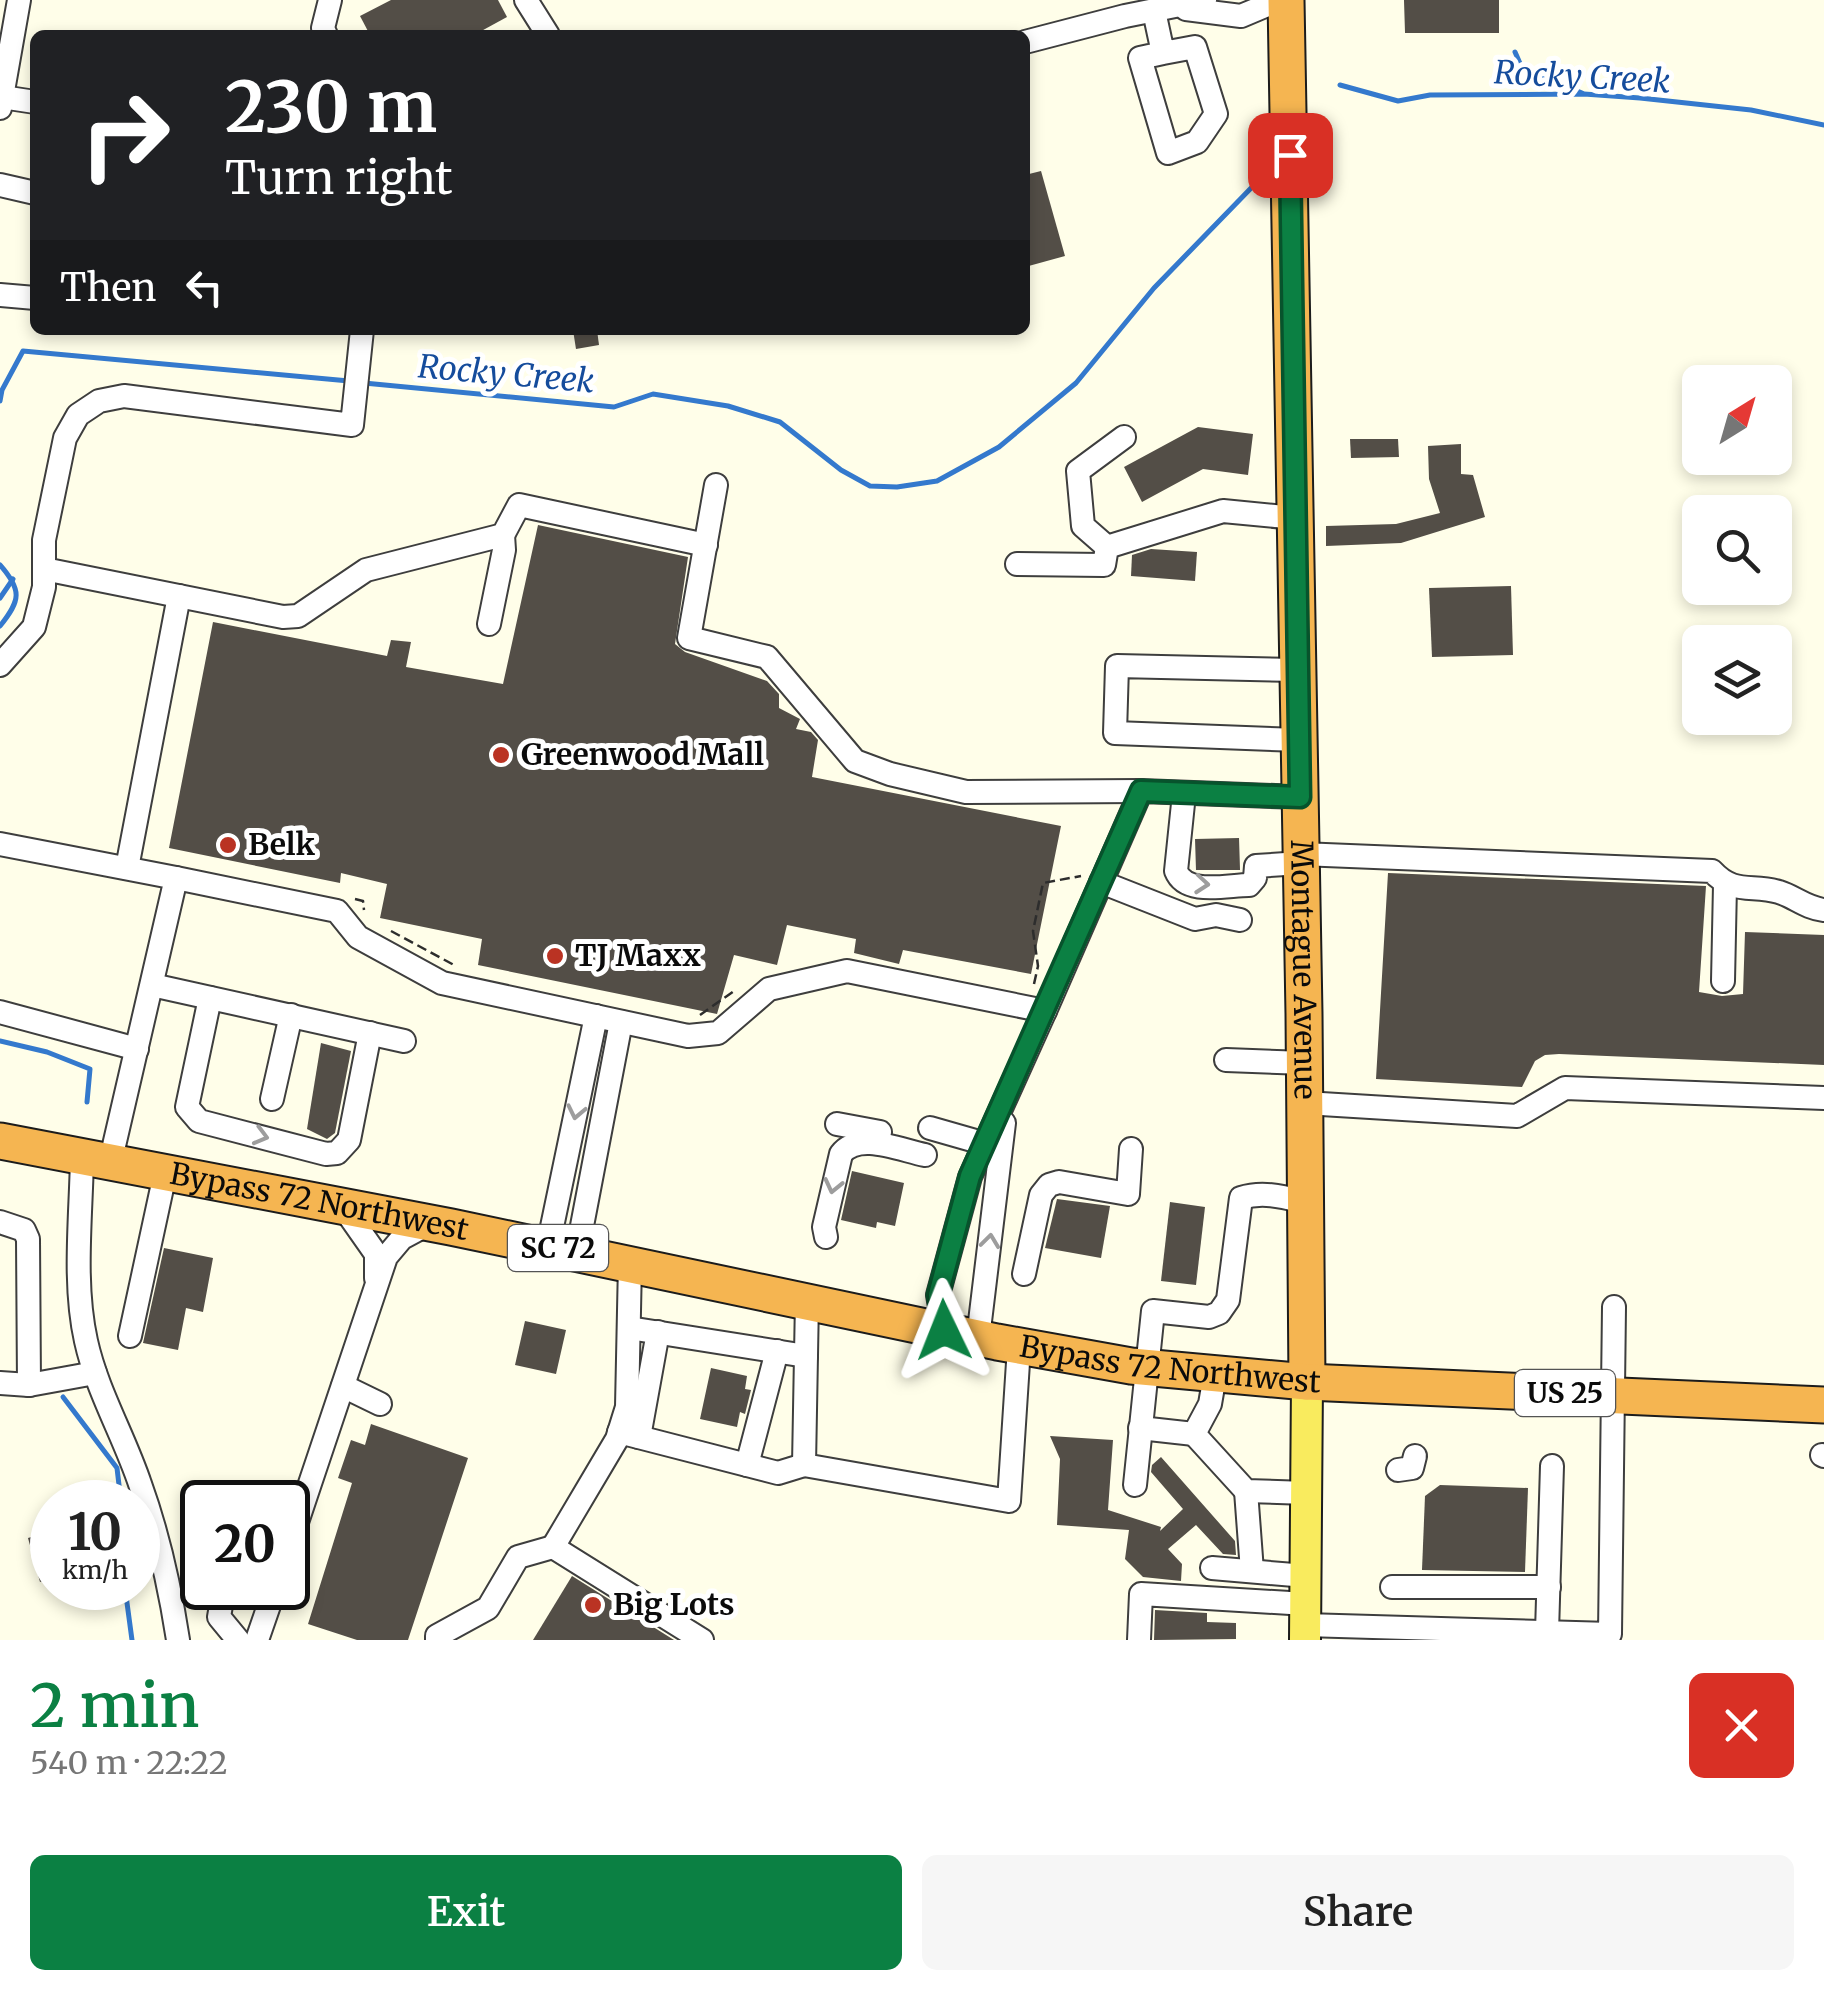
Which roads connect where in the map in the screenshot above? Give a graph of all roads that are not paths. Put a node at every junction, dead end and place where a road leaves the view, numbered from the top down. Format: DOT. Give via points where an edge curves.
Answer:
graph roads {
  1 [pos="19,0"];
  2 [pos="330,0"];
  3 [pos="526,0"];
  4 [pos="1092,0"];
  5 [pos="1205,0"];
  6 [pos="1283,0"];
  7 [pos="1166,10"];
  8 [pos="1093,24"];
  9 [pos="324,30"];
  10 [pos="545,30"];
  11 [pos="1030,41"];
  12 [pos="1163,53"];
  13 [pos="3,92"];
  14 [pos="30,100"];
  15 [pos="0,185"];
  16 [pos="30,192"];
  17 [pos="0,295"];
  18 [pos="30,298"];
  19 [pos="362,341"];
  20 [pos="1124,437"];
  21 [pos="716,485"];
  22 [pos="1295,518"];
  23 [pos="503,534"];
  24 [pos="706,544"];
  25 [pos="1107,546"];
  26 [pos="1016,564"];
  27 [pos="44,569"];
  28 [pos="179,596"];
  29 [pos="488,624"];
  30 [pos="0,665"];
  31 [pos="1298,670"];
  32 [pos="1299,740"];
  33 [pos="1141,791"];
  34 [pos="1184,794"];
  35 [pos="1300,797"];
  36 [pos="0,844"];
  37 [pos="1301,858"];
  38 [pos="127,868"];
  39 [pos="176,878"];
  40 [pos="1091,879"];
  41 [pos="1726,886"];
  42 [pos="1824,910"];
  43 [pos="1240,920"];
  44 [pos="1723,982"];
  45 [pos="152,985"];
  46 [pos="210,998"];
  47 [pos="1045,1011"];
  48 [pos="0,1012"];
  49 [pos="291,1015"];
  50 [pos="596,1016"];
  51 [pos="621,1022"];
  52 [pos="370,1033"];
  53 [pos="404,1041"];
  54 [pos="137,1049"];
  55 [pos="1226,1060"];
  56 [pos="1305,1064"];
  57 [pos="1008,1096"];
  58 [pos="1824,1098"];
  59 [pos="272,1099"];
  60 [pos="1305,1103"];
  61 [pos="837,1124"];
  62 [pos="0,1141"];
  63 [pos="927,1142"];
  64 [pos="986,1144"];
  65 [pos="1132,1150"];
  66 [pos="96,1160"];
  67 [pos="165,1174"];
  68 [pos="1306,1202"];
  69 [pos="343,1207"];
  70 [pos="0,1222"];
  71 [pos="430,1223"];
  72 [pos="826,1237"];
  73 [pos="562,1249"];
  74 [pos="630,1264"];
  75 [pos="1024,1274"];
  76 [pos="376,1286"];
  77 [pos="808,1300"];
  78 [pos="1614,1307"];
  79 [pos="629,1328"];
  80 [pos="658,1332"];
  81 [pos="961,1334"];
  82 [pos="130,1336"];
  83 [pos="1018,1346"];
  84 [pos="777,1351"];
  85 [pos="806,1356"];
  86 [pos="1147,1368"];
  87 [pos="96,1373"];
  88 [pos="1216,1376"];
  89 [pos="1307,1382"];
  90 [pos="0,1383"];
  91 [pos="29,1384"];
  92 [pos="343,1386"];
  93 [pos="1610,1396"];
  94 [pos="380,1404"];
  95 [pos="1824,1405"];
  96 [pos="1140,1428"];
  97 [pos="629,1434"];
  98 [pos="1194,1434"];
  99 [pos="747,1465"];
  100 [pos="804,1465"];
  101 [pos="1552,1466"];
  102 [pos="310,1484"];
  103 [pos="1135,1485"];
  104 [pos="1246,1492"];
  105 [pos="1308,1493"];
  106 [pos="553,1547"];
  107 [pos="1212,1568"];
  108 [pos="1252,1571"];
  109 [pos="1392,1587"];
  110 [pos="1549,1587"];
  111 [pos="220,1610"];
  112 [pos="267,1610"];
  113 [pos="1306,1611"];
  114 [pos="1548,1632"];
  115 [pos="178,1640"];
  116 [pos="238,1640"];
  117 [pos="257,1640"];
  118 [pos="437,1640"];
  119 [pos="702,1640"];
  120 [pos="1139,1640"];
  1 -- 13 [label="street"];
  2 -- 9 [label="street"];
  3 -- 10 [label="street"];
  4 -- 8 [label="street"];
  5 -- 7 [label="street"];
  6 -- 7 [label="street" via="1242,16"];
  6 -- 22 [label="highway, Montague Avenue"];
  7 -- 8 [label="street"];
  7 -- 12 [label="street"];
  8 -- 11 [label="street"];
  12 -- 12 [label="street" via="1140,58 1168,154 1197,142 1216,114 1196,46"];
  13 -- 14 [label="street"];
  15 -- 16 [label="street"];
  17 -- 18 [label="street"];
  19 -- 27 [label="street" via="353,415 124,396 99,401 78,416 65,438"];
  20 -- 25 [label="street" via="1078,471 1083,526"];
  21 -- 24 [label="street"];
  22 -- 25 [label="street" via="1224,511"];
  22 -- 31 [label="highway, Montague Avenue"];
  23 -- 24 [label="street" via="519,505"];
  23 -- 28 [label="street" via="366,570 298,616"];
  23 -- 29 [label="street"];
  24 -- 33 [label="street" via="690,638 767,657 855,760 966,792"];
  25 -- 26 [label="street" via="1104,566"];
  27 -- 28 [label="street"];
  27 -- 30 [label="street" via="34,627"];
  28 -- 38 [label="street"];
  31 -- 32 [label="highway, Montague Avenue"];
  31 -- 32 [label="street" via="1117,666 1114,734"];
  32 -- 35 [label="highway, Montague Avenue"];
  33 -- 34 [label="street"];
  33 -- 40 [label="street"];
  34 -- 35 [label="street"];
  34 -- 37 [label="street, one-way" via="1176,871 1192,886 1249,885 1256,866"];
  35 -- 37 [label="highway, Montague Avenue"];
  36 -- 38 [label="street"];
  37 -- 41 [label="street" via="1712,871"];
  37 -- 56 [label="highway, Montague Avenue"];
  38 -- 39 [label="street"];
  39 -- 45 [label="street"];
  39 -- 50 [label="street" via="336,911 358,937 442,984"];
  40 -- 43 [label="street" via="1194,919"];
  40 -- 47 [label="street"];
  41 -- 42 [label="street" via="1780,892"];
  41 -- 44 [label="street"];
  45 -- 46 [label="street"];
  45 -- 54 [label="street"];
  46 -- 49 [label="street"];
  46 -- 52 [label="street, one-way" via="186,1107 199,1121 326,1154 349,1140"];
  47 -- 51 [label="street" via="846,971 769,988 718,1033 688,1036"];
  47 -- 57 [label="street"];
  48 -- 54 [label="street"];
  49 -- 52 [label="street"];
  49 -- 59 [label="street"];
  50 -- 51 [label="street"];
  50 -- 73 [label="street, one-way"];
  51 -- 73 [label="street"];
  52 -- 53 [label="street"];
  54 -- 66 [label="street"];
  55 -- 56 [label="street"];
  56 -- 60 [label="highway, Montague Avenue"];
  57 -- 64 [label="street"];
  81 -- 57 [label="street, one-way"];
  58 -- 60 [label="street" via="1565,1088 1517,1116"];
  60 -- 68 [label="highway, Montague Avenue"];
  61 -- 63 [label="street"];
  62 -- 66 [label="highway, Bypass 72 Northwest / SC 72"];
  63 -- 64 [label="street"];
  63 -- 72 [label="street, one-way" via="846,1148"];
  64 -- 81 [label="street" via="970,1176 938,1295"];
  65 -- 75 [label="street" via="1128,1194 1049,1185"];
  66 -- 67 [label="highway, Bypass 72 Northwest / SC 72"];
  66 -- 87 [label="street" via="82,1317"];
  67 -- 69 [label="highway, Bypass 72 Northwest / SC 72"];
  67 -- 82 [label="street"];
  68 -- 86 [label="street" via="1268,1194 1241,1198 1228,1300 1209,1317 1153,1311"];
  68 -- 89 [label="highway, Montague Avenue"];
  69 -- 71 [label="highway, Bypass 72 Northwest / SC 72"];
  69 -- 76 [label="street" via="376,1254"];
  70 -- 91 [label="street" via="24,1230 28,1239"];
  71 -- 73 [label="highway, Bypass 72 Northwest / SC 72"];
  71 -- 76 [label="street" via="402,1238 386,1257"];
  73 -- 74 [label="highway, Bypass 72 Northwest / SC 72"];
  74 -- 77 [label="highway, Bypass 72 Northwest / SC 72"];
  74 -- 79 [label="street"];
  76 -- 92 [label="street"];
  77 -- 81 [label="highway, Bypass 72 Northwest / SC 72"];
  77 -- 85 [label="street"];
  78 -- 93 [label="street"];
  79 -- 80 [label="street"];
  79 -- 97 [label="street"];
  80 -- 84 [label="street"];
  80 -- 97 [label="street"];
  81 -- 83 [label="highway, Bypass 72 Northwest / SC 72"];
  83 -- 86 [label="highway, Bypass 72 Northwest / SC 72"];
  83 -- 100 [label="street" via="1009,1501"];
  84 -- 85 [label="street"];
  84 -- 99 [label="street"];
  85 -- 100 [label="street"];
  86 -- 88 [label="highway, Bypass 72 Northwest / SC 72"];
  86 -- 96 [label="street"];
  87 -- 91 [label="street"];
  87 -- 115 [label="street" via="140,1483"];
  88 -- 89 [label="highway, Bypass 72 Northwest / SC 72"];
  88 -- 98 [label="street"];
  89 -- 93 [label="highway, Bypass 72 Northwest / US 25"];
  89 -- 105 [label="main road, Montague Avenue"];
  90 -- 91 [label="street"];
  92 -- 94 [label="street"];
  92 -- 102 [label="street"];
  93 -- 95 [label="highway, Bypass 72 Northwest / US 25"];
  93 -- 114 [label="street" via="1610,1634"];
  96 -- 98 [label="street"];
  96 -- 103 [label="street"];
  97 -- 99 [label="street"];
  97 -- 106 [label="street"];
  98 -- 104 [label="street"];
  99 -- 100 [label="street" via="778,1472"];
  101 -- 110 [label="street"];
  104 -- 105 [label="street"];
  104 -- 108 [label="street"];
  105 -- 113 [label="main road, Montague Avenue"];
  106 -- 118 [label="street" via="518,1557 488,1608"];
  106 -- 119 [label="street"];
  107 -- 108 [label="street"];
  108 -- 113 [label="street"];
  109 -- 110 [label="street"];
  110 -- 114 [label="street"];
  111 -- 116 [label="street"];
  112 -- 117 [label="street"];
  113 -- 114 [label="street"];
  113 -- 120 [label="street" via="1141,1594"];
}
